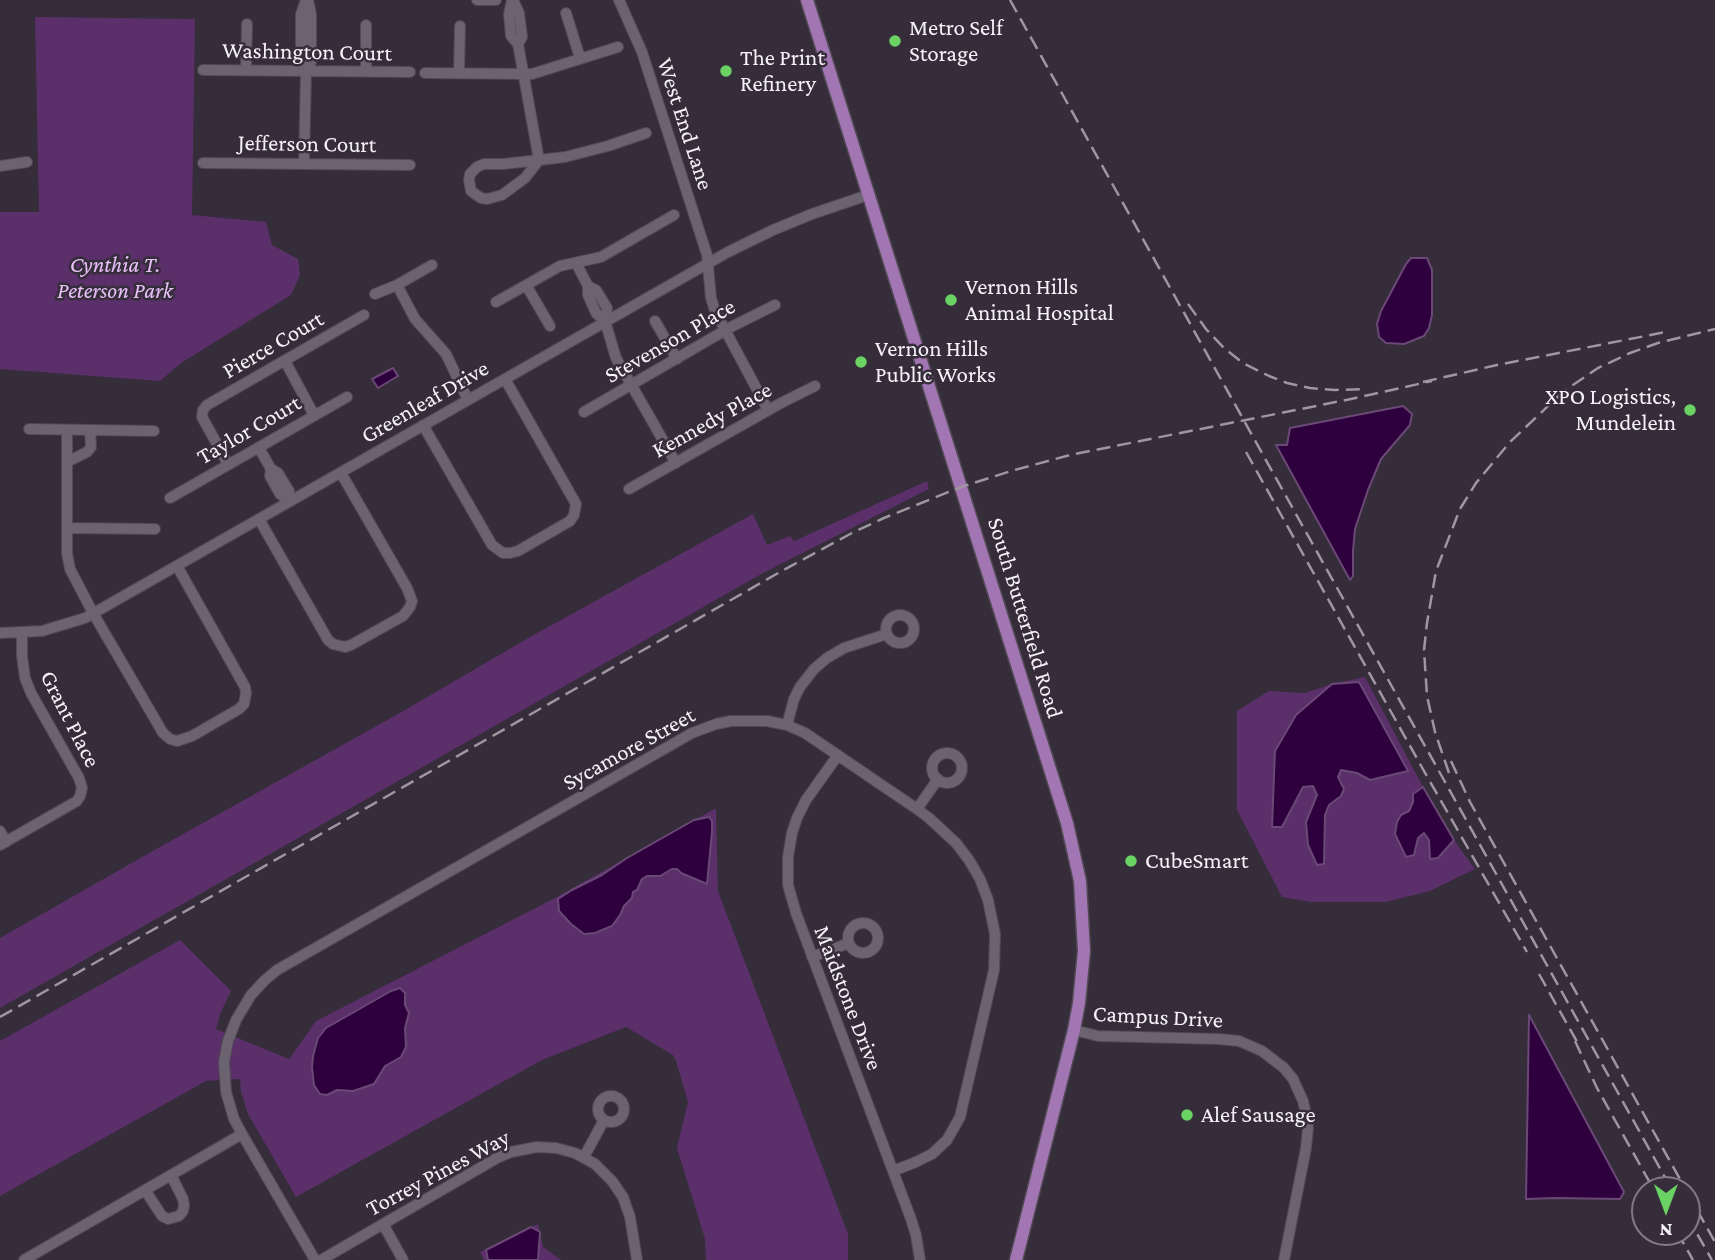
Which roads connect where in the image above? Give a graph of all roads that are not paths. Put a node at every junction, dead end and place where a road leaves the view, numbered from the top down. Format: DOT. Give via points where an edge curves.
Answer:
graph roads {
  1 [pos="307,0"];
  2 [pos="477,0"];
  3 [pos="496,0"];
  4 [pos="512,0"];
  5 [pos="619,0"];
  6 [pos="807,0"];
  7 [pos="566,13"];
  8 [pos="247,23"];
  9 [pos="366,25"];
  10 [pos="460,26"];
  11 [pos="618,47"];
  12 [pos="580,58"];
  13 [pos="246,69"];
  14 [pos="203,70"];
  15 [pos="366,70"];
  16 [pos="306,71"];
  17 [pos="410,72"];
  18 [pos="425,73"];
  19 [pos="459,73"];
  20 [pos="522,74"];
  21 [pos="646,133"];
  22 [pos="539,160"];
  23 [pos="27,162"];
  24 [pos="203,163"];
  25 [pos="304,163"];
  26 [pos="410,165"];
  27 [pos="0,166"];
  28 [pos="868,195"];
  29 [pos="674,215"];
  30 [pos="576,263"];
  31 [pos="707,263"];
  32 [pos="432,265"];
  33 [pos="397,285"];
  34 [pos="526,285"];
  35 [pos="375,294"];
  36 [pos="496,302"];
  37 [pos="775,305"];
  38 [pos="364,315"];
  39 [pos="605,321"];
  40 [pos="655,321"];
  41 [pos="550,326"];
  42 [pos="725,331"];
  43 [pos="677,359"];
  44 [pos="285,361"];
  45 [pos="505,379"];
  46 [pos="631,385"];
  47 [pos="815,386"];
  48 [pos="347,397"];
  49 [pos="468,400"];
  50 [pos="768,410"];
  51 [pos="584,412"];
  52 [pos="314,415"];
  53 [pos="423,425"];
  54 [pos="29,429"];
  55 [pos="67,430"];
  56 [pos="90,430"];
  57 [pos="154,431"];
  58 [pos="259,448"];
  59 [pos="67,462"];
  60 [pos="676,463"];
  61 [pos="228,464"];
  62 [pos="341,473"];
  63 [pos="629,489"];
  64 [pos="170,498"];
  65 [pos="289,500"];
  66 [pos="259,519"];
  67 [pos="67,528"];
  68 [pos="155,529"];
  69 [pos="177,566"];
  70 [pos="93,613"];
  71 [pos="0,633"];
  72 [pos="22,633"];
  73 [pos="887,634"];
  74 [pos="786,725"];
  75 [pos="838,755"];
  76 [pos="938,779"];
  77 [pos="917,809"];
  78 [pos="0,831"];
  79 [pos="3,844"];
  80 [pos="849,943"];
  81 [pos="813,957"];
  82 [pos="1074,1030"];
  83 [pos="604,1120"];
  84 [pos="242,1135"];
  85 [pos="584,1157"];
  86 [pos="893,1171"];
  87 [pos="171,1175"];
  88 [pos="145,1190"];
  89 [pos="383,1224"];
  90 [pos="24,1260"];
  91 [pos="315,1260"];
  92 [pos="321,1260"];
  93 [pos="403,1260"];
  94 [pos="637,1260"];
  95 [pos="920,1260"];
  96 [pos="1016,1260"];
  97 [pos="1284,1260"];
  1 -- 16 [label="street" via="311,62"];
  2 -- 3 [label="street"];
  4 -- 20 [label="street" via="519,13"];
  5 -- 31 [label="street, West End Lane" via="642,52"];
  6 -- 28 [label="main road, South Butterfield Road"];
  7 -- 12 [label="street"];
  8 -- 13 [label="street"];
  9 -- 15 [label="street"];
  10 -- 19 [label="street"];
  11 -- 12 [label="street"];
  12 -- 20 [label="street"];
  13 -- 14 [label="street, Washington Court"];
  13 -- 16 [label="street, Washington Court"];
  15 -- 16 [label="street, Washington Court"];
  15 -- 17 [label="street, Washington Court"];
  16 -- 25 [label="street"];
  18 -- 19 [label="street"];
  19 -- 20 [label="street"];
  20 -- 22 [label="street"];
  21 -- 22 [label="street" via="576,155"];
  22 -- 22 [label="street" via="477,167 470,174 471,191 487,199 502,195"];
  23 -- 27 [label="street"];
  24 -- 25 [label="street, Jefferson Court"];
  25 -- 26 [label="street, Jefferson Court"];
  28 -- 31 [label="street, Greenleaf Drive" via="773,230"];
  28 -- 82 [label="main road, South Butterfield Road" via="1073,845 1084,936"];
  29 -- 30 [label="street" via="601,257"];
  30 -- 34 [label="street" via="560,266"];
  30 -- 39 [label="street" via="607,308"];
  31 -- 39 [label="street, Greenleaf Drive"];
  31 -- 42 [label="street, West End Lane" via="711,298"];
  32 -- 33 [label="street"];
  33 -- 35 [label="street"];
  33 -- 49 [label="street" via="415,319 446,354"];
  34 -- 36 [label="street"];
  34 -- 41 [label="street"];
  37 -- 42 [label="street, Stevenson Place"];
  38 -- 44 [label="street, Pierce Court"];
  39 -- 45 [label="street, Greenleaf Drive"];
  39 -- 46 [label="street" via="616,358"];
  40 -- 43 [label="street"];
  42 -- 43 [label="street, Stevenson Place"];
  42 -- 50 [label="street, West End Lane"];
  43 -- 46 [label="street, Stevenson Place"];
  44 -- 52 [label="street"];
  44 -- 61 [label="street, Pierce Court" via="203,410 202,417"];
  45 -- 49 [label="street, Greenleaf Drive"];
  45 -- 53 [label="street" via="575,500 576,510 570,521 518,551 509,554 495,548"];
  46 -- 51 [label="street, Stevenson Place"];
  46 -- 60 [label="street"];
  47 -- 50 [label="street, Kennedy Place"];
  48 -- 52 [label="street, Taylor Court"];
  49 -- 53 [label="street, Greenleaf Drive"];
  50 -- 60 [label="street, Kennedy Place"];
  52 -- 58 [label="street, Taylor Court"];
  53 -- 62 [label="street, Greenleaf Drive"];
  54 -- 55 [label="street"];
  55 -- 56 [label="street"];
  55 -- 59 [label="street"];
  56 -- 57 [label="street"];
  56 -- 59 [label="street" via="91,447"];
  58 -- 61 [label="street, Taylor Court"];
  58 -- 65 [label="street" via="289,491"];
  59 -- 67 [label="street"];
  60 -- 63 [label="street, Kennedy Place"];
  61 -- 64 [label="street, Taylor Court"];
  62 -- 65 [label="street, Greenleaf Drive"];
  62 -- 66 [label="street" via="411,596 407,613 351,645 339,647 328,640"];
  65 -- 66 [label="street, Greenleaf Drive"];
  66 -- 69 [label="street, Greenleaf Drive"];
  67 -- 68 [label="street"];
  67 -- 70 [label="street" via="70,569"];
  69 -- 70 [label="street, Greenleaf Drive"];
  69 -- 70 [label="street" via="246,693 242,707 182,741 163,733"];
  70 -- 72 [label="street, Greenleaf Drive" via="56,628"];
  71 -- 72 [label="street, Greenleaf Drive"];
  72 -- 79 [label="street, Grant Place" via="25,678 82,784 77,801"];
  73 -- 74 [label="street" via="844,648 814,669 794,699"];
  74 -- 75 [label="street, Sycamore Street"];
  74 -- 84 [label="street, Sycamore Street" via="731,721 692,733 277,970 243,1006 228,1041 226,1092"];
  75 -- 77 [label="street, Sycamore Street"];
  75 -- 81 [label="street, Maidstone Drive" via="797,818 788,857 790,895"];
  76 -- 77 [label="street"];
  77 -- 86 [label="street, Sycamore Street" via="956,843 979,879 995,934 994,971 953,1132 932,1154"];
  78 -- 79 [label="street"];
  80 -- 81 [label="street"];
  81 -- 86 [label="street, Maidstone Drive"];
  82 -- 96 [label="main road, South Butterfield Road"];
  82 -- 97 [label="street, Campus Drive" via="1098,1036 1238,1041 1262,1051 1284,1068 1303,1101 1308,1128"];
  83 -- 85 [label="street"];
  84 -- 87 [label="street"];
  84 -- 91 [label="street, Sycamore Street"];
  85 -- 89 [label="street, Torrey Pines Way" via="556,1148 511,1152"];
  85 -- 94 [label="street, Torrey Pines Way" via="623,1197"];
  86 -- 95 [label="street, Maidstone Drive"];
  87 -- 88 [label="street"];
  87 -- 88 [label="street" via="184,1205 179,1216 162,1216"];
  88 -- 90 [label="street"];
  89 -- 92 [label="street, Torrey Pines Way"];
  89 -- 93 [label="street"];
}
